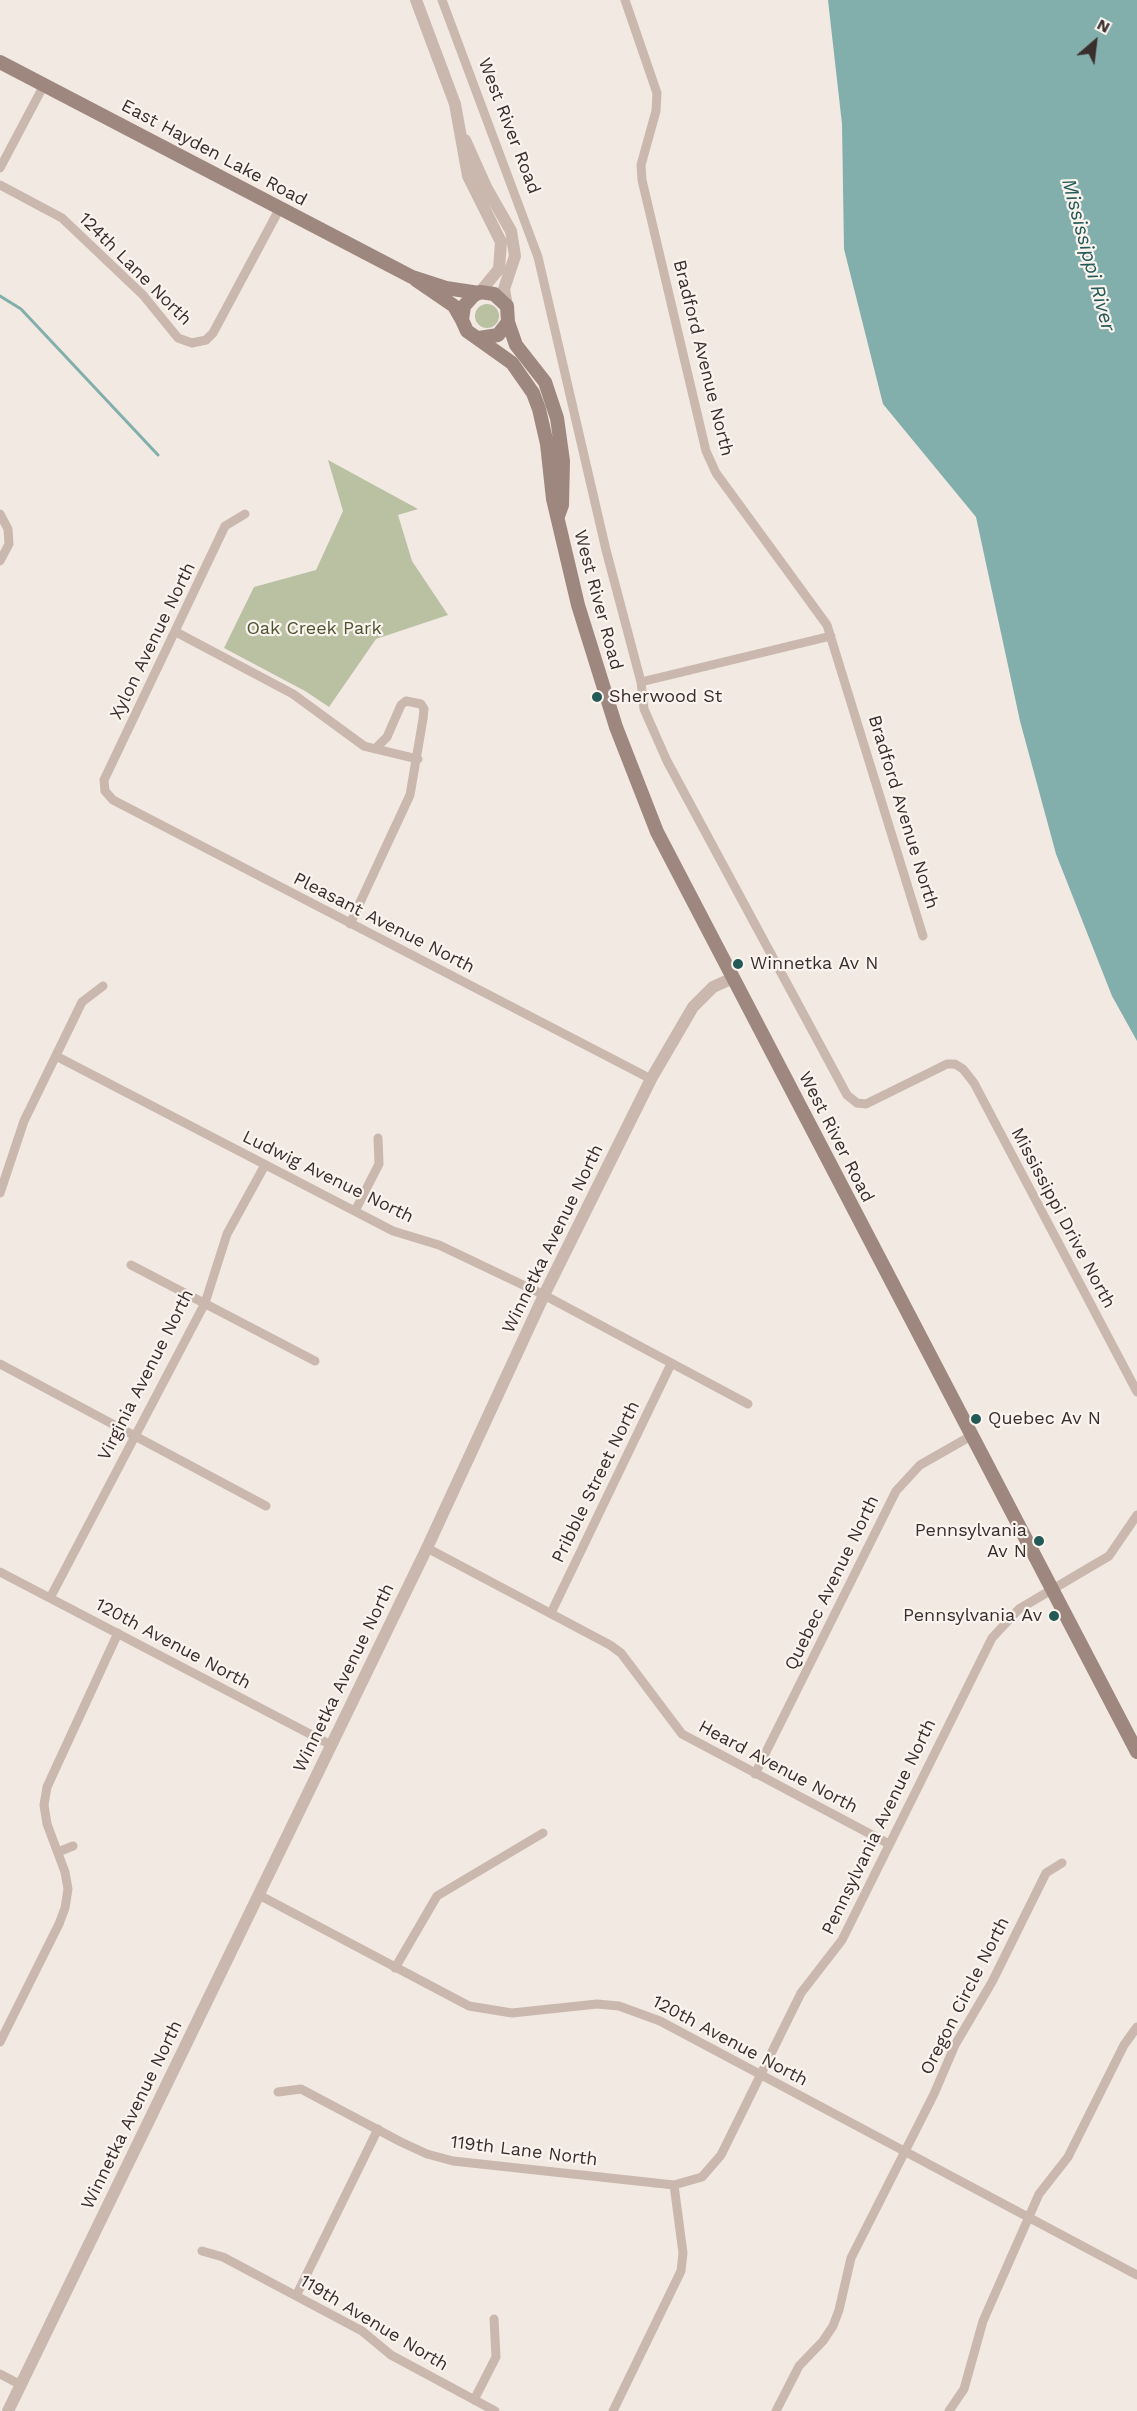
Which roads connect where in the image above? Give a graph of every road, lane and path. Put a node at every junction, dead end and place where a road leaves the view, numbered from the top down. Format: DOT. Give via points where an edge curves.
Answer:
graph roads {
  1 [pos="416,0"];
  2 [pos="442,0"];
  3 [pos="625,0"];
  4 [pos="0,62"];
  5 [pos="44,85"];
  6 [pos="461,130"];
  7 [pos="0,168"];
  8 [pos="0,185"];
  9 [pos="280,208"];
  10 [pos="412,277"];
  11 [pos="479,292"];
  12 [pos="507,306"];
  13 [pos="462,320"];
  14 [pos="508,322"];
  15 [pos="479,338"];
  16 [pos="0,514"];
  17 [pos="245,514"];
  18 [pos="558,516"];
  19 [pos="0,561"];
  20 [pos="176,632"];
  21 [pos="831,636"];
  22 [pos="641,682"];
  23 [pos="375,749"];
  24 [pos="418,759"];
  25 [pos="105,791"];
  26 [pos="350,924"];
  27 [pos="923,936"];
  28 [pos="733,978"];
  29 [pos="103,986"];
  30 [pos="56,1056"];
  31 [pos="955,1064"];
  32 [pos="651,1079"];
  33 [pos="378,1138"];
  34 [pos="265,1164"];
  35 [pos="0,1193"];
  36 [pos="355,1211"];
  37 [pos="131,1265"];
  38 [pos="544,1295"];
  39 [pos="205,1303"];
  40 [pos="315,1361"];
  41 [pos="0,1364"];
  42 [pos="671,1364"];
  43 [pos="1137,1392"];
  44 [pos="748,1404"];
  45 [pos="134,1436"];
  46 [pos="972,1436"];
  47 [pos="266,1506"];
  48 [pos="1137,1515"];
  49 [pos="427,1548"];
  50 [pos="0,1572"];
  51 [pos="1052,1590"];
  52 [pos="50,1598"];
  53 [pos="551,1613"];
  54 [pos="118,1634"];
  55 [pos="331,1745"];
  56 [pos="1137,1752"];
  57 [pos="755,1774"];
  58 [pos="543,1833"];
  59 [pos="889,1844"];
  60 [pos="73,1846"];
  61 [pos="58,1852"];
  62 [pos="1062,1863"];
  63 [pos="259,1894"];
  64 [pos="395,1968"];
  65 [pos="1137,2027"];
  66 [pos="0,2042"];
  67 [pos="760,2075"];
  68 [pos="278,2092"];
  69 [pos="378,2129"];
  70 [pos="904,2151"];
  71 [pos="674,2185"];
  72 [pos="1028,2217"];
  73 [pos="202,2251"];
  74 [pos="1137,2275"];
  75 [pos="296,2296"];
  76 [pos="495,2319"];
  77 [pos="0,2374"];
  78 [pos="21,2385"];
  79 [pos="474,2400"];
  80 [pos="8,2411"];
  81 [pos="495,2411"];
  82 [pos="613,2411"];
  83 [pos="776,2411"];
  84 [pos="949,2411"];
  1 -- 6 [label="street" via="447,79"];
  2 -- 22 [label="street, West River Road" via="538,257"];
  3 -- 21 [label="street, Bradford Avenue North" via="657,93 641,165 642,180 706,451 716,473"];
  4 -- 5 [label="main road, East Hayden Lake Road"];
  5 -- 7 [label="street"];
  5 -- 9 [label="main road, East Hayden Lake Road"];
  6 -- 11 [label="street" via="468,176 498,234 502,251 499,269"];
  6 -- 12 [label="street" via="511,231 515,256 504,289"];
  8 -- 9 [label="street, 124th Lane North" via="62,218 143,295 184,342 206,340 215,330"];
  9 -- 10 [label="main road, East Hayden Lake Road"];
  10 -- 11 [label="main road, East Hayden Lake Road" via="446,288"];
  10 -- 13 [label="main road, East Hayden Lake Road" via="454,306"];
  11 -- 12 [label="main road" via="494,294"];
  11 -- 13 [label="main road" via="464,306"];
  12 -- 14 [label="main road"];
  13 -- 15 [label="main road" via="468,331"];
  14 -- 15 [label="main road" via="498,335"];
  14 -- 18 [label="main road, West River Road" via="516,345 545,382 557,418 562,461 562,505"];
  15 -- 18 [label="main road, West River Road" via="512,363 532,393 543,424"];
  16 -- 19 [label="street" via="8,529 9,544"];
  17 -- 20 [label="street, Xylon Avenue North" via="225,526"];
  18 -- 28 [label="main road, West River Road" via="581,615 631,769 679,879"];
  20 -- 23 [label="street" via="313,706 352,738"];
  20 -- 25 [label="street, Xylon Avenue North" via="104,780"];
  21 -- 22 [label="street"];
  21 -- 27 [label="street, Bradford Avenue North"];
  22 -- 31 [label="street, West River Road" via="644,709 667,761 839,1084 852,1101 866,1104 935,1069"];
  23 -- 24 [label="street"];
  23 -- 24 [label="street" via="387,737 401,705 415,701 424,709"];
  24 -- 26 [label="street" via="410,795"];
  25 -- 26 [label="street, Pleasant Avenue North" via="113,800"];
  26 -- 32 [label="street, Pleasant Avenue North"];
  28 -- 32 [label="street, Winnetka Avenue North" via="713,987 693,1007"];
  28 -- 46 [label="main road, West River Road"];
  29 -- 30 [label="street" via="82,1002"];
  30 -- 34 [label="street, Ludwig Avenue North"];
  30 -- 35 [label="street" via="15,1144"];
  31 -- 43 [label="street, Mississippi Drive North" via="974,1083"];
  32 -- 38 [label="street, Winnetka Avenue North"];
  33 -- 36 [label="street" via="379,1164"];
  34 -- 36 [label="street, Ludwig Avenue North"];
  34 -- 39 [label="street, Virginia Avenue North" via="227,1234"];
  36 -- 38 [label="street, Ludwig Avenue North" via="393,1231 439,1245"];
  37 -- 39 [label="street"];
  38 -- 42 [label="street, Ludwig Avenue North"];
  38 -- 49 [label="street, Winnetka Avenue North"];
  39 -- 40 [label="street"];
  39 -- 45 [label="street, Virginia Avenue North"];
  41 -- 45 [label="street"];
  42 -- 44 [label="street, Ludwig Avenue North"];
  42 -- 53 [label="street, Pribble Street North"];
  45 -- 47 [label="street"];
  45 -- 52 [label="street, Virginia Avenue North"];
  46 -- 51 [label="main road, West River Road"];
  46 -- 57 [label="street, Quebec Avenue North" via="921,1465 896,1491"];
  48 -- 51 [label="street, Pennsylvania Avenue North" via="1108,1556"];
  49 -- 53 [label="street, Heard Avenue North"];
  49 -- 55 [label="street, Winnetka Avenue North"];
  50 -- 52 [label="street, 120th Avenue North"];
  51 -- 56 [label="main road, West River Road"];
  51 -- 59 [label="street, Pennsylvania Avenue North" via="1019,1609 992,1638"];
  52 -- 54 [label="street, 120th Avenue North"];
  53 -- 57 [label="street, Heard Avenue North" via="621,1653 682,1734"];
  54 -- 55 [label="street, 120th Avenue North"];
  54 -- 61 [label="street" via="47,1788 47,1824"];
  55 -- 63 [label="street, Winnetka Avenue North"];
  57 -- 59 [label="street, Heard Avenue North"];
  58 -- 64 [label="street" via="436,1896"];
  59 -- 67 [label="street, Pennsylvania Avenue North" via="842,1940 801,1993"];
  60 -- 61 [label="street"];
  61 -- 66 [label="street" via="68,1890 65,1908"];
  62 -- 70 [label="street, Oregon Circle North" via="1046,1872"];
  63 -- 64 [label="street, 120th Avenue North"];
  63 -- 78 [label="street, Winnetka Avenue North"];
  64 -- 67 [label="street, 120th Avenue North" via="450,1998 491,2012 534,2012 576,2004 639,2012"];
  65 -- 72 [label="street" via="1124,2045 1068,2157 1046,2184"];
  67 -- 70 [label="street, 120th Avenue North"];
  67 -- 71 [label="street, Pennsylvania Avenue North" via="716,2164 702,2177"];
  68 -- 69 [label="street, 119th Lane North" via="301,2090"];
  69 -- 71 [label="street, 119th Lane North" via="427,2154 453,2161"];
  69 -- 75 [label="street"];
  70 -- 72 [label="street, 120th Avenue North"];
  70 -- 83 [label="street, Oregon Circle North" via="851,2258 833,2326 799,2366"];
  71 -- 82 [label="street" via="683,2253 681,2271"];
  72 -- 74 [label="street, 120th Avenue North"];
  72 -- 84 [label="street" via="982,2321 964,2389"];
  73 -- 75 [label="street, 119th Avenue North" via="223,2257"];
  75 -- 79 [label="street, 119th Avenue North" via="362,2331 391,2355"];
  76 -- 79 [label="street" via="496,2357"];
  77 -- 78 [label="street"];
  78 -- 80 [label="street, Winnetka Avenue North"];
  79 -- 81 [label="street, 119th Avenue North"];
}
